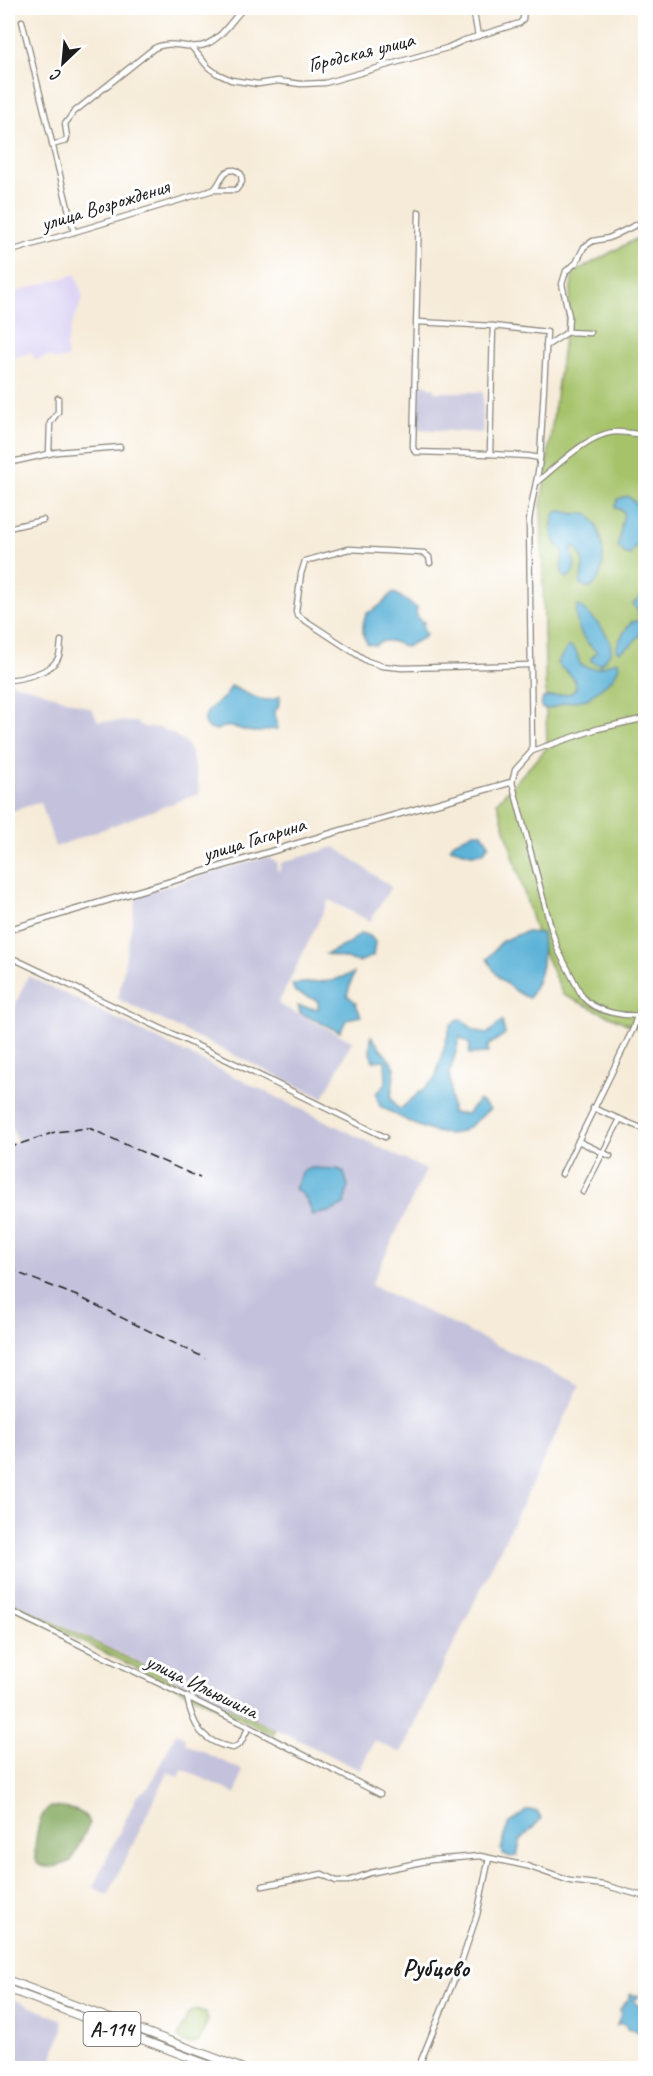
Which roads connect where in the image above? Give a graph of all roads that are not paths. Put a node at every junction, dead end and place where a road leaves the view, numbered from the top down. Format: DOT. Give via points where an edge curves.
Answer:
graph roads {
  1 [pos="244,8"];
  2 [pos="473,8"];
  3 [pos="524,8"];
  4 [pos="22,21"];
  5 [pos="478,36"];
  6 [pos="191,46"];
  7 [pos="52,145"];
  8 [pos="213,190"];
  9 [pos="419,212"];
  10 [pos="645,220"];
  11 [pos="74,232"];
  12 [pos="8,252"];
  13 [pos="418,322"];
  14 [pos="493,326"];
  15 [pos="567,332"];
  16 [pos="590,333"];
  17 [pos="546,346"];
  18 [pos="58,398"];
  19 [pos="645,435"];
  20 [pos="120,447"];
  21 [pos="49,453"];
  22 [pos="490,454"];
  23 [pos="540,458"];
  24 [pos="8,463"];
  25 [pos="537,482"];
  26 [pos="43,520"];
  27 [pos="8,528"];
  28 [pos="430,563"];
  29 [pos="62,641"];
  30 [pos="531,665"];
  31 [pos="8,680"];
  32 [pos="645,718"];
  33 [pos="532,751"];
  34 [pos="512,782"];
  35 [pos="8,930"];
  36 [pos="8,956"];
  37 [pos="645,1015"];
  38 [pos="637,1016"];
  39 [pos="593,1108"];
  40 [pos="620,1119"];
  41 [pos="645,1130"];
  42 [pos="385,1137"];
  43 [pos="578,1141"];
  44 [pos="603,1152"];
  45 [pos="610,1156"];
  46 [pos="562,1174"];
  47 [pos="583,1192"];
  48 [pos="8,1610"];
  49 [pos="187,1697"];
  50 [pos="249,1727"];
  51 [pos="380,1794"];
  52 [pos="489,1858"];
  53 [pos="263,1886"];
  54 [pos="645,1897"];
  55 [pos="8,1980"];
  56 [pos="8,1989"];
  57 [pos="217,2068"];
  58 [pos="242,2068"];
  59 [pos="418,2068"];
  1 -- 6 [label="street" via="216,38 206,45"];
  2 -- 5 [label="street"];
  3 -- 5 [label="street, Городская улица" via="520,23"];
  4 -- 7 [label="street"];
  5 -- 6 [label="street, Городская улица" via="325,83 301,84 231,80 208,67"];
  6 -- 7 [label="street" via="163,44 153,49 74,112 65,124 66,141"];
  7 -- 11 [label="street"];
  8 -- 8 [label="street, улица Возрождения" via="236,190 242,182 241,174 227,170"];
  8 -- 11 [label="street, улица Возрождения"];
  9 -- 13 [label="street"];
  10 -- 15 [label="street" via="593,241 566,271 562,284 569,316"];
  11 -- 12 [label="street, улица Возрождения"];
  13 -- 14 [label="street"];
  13 -- 22 [label="street" via="415,452"];
  14 -- 17 [label="street" via="547,332"];
  14 -- 22 [label="street"];
  15 -- 16 [label="street"];
  15 -- 17 [label="street"];
  17 -- 23 [label="street"];
  18 -- 21 [label="street" via="58,412 50,421"];
  19 -- 25 [label="street" via="616,432 599,437 574,451"];
  20 -- 21 [label="street"];
  21 -- 24 [label="street"];
  22 -- 23 [label="street"];
  23 -- 25 [label="street"];
  25 -- 30 [label="street" via="530,522"];
  26 -- 27 [label="street"];
  28 -- 30 [label="street" via="424,553 349,549 314,557 305,561 301,574 297,615 367,661 382,666"];
  29 -- 31 [label="street" via="59,657 50,667 25,679"];
  30 -- 33 [label="street"];
  32 -- 33 [label="street"];
  33 -- 34 [label="street" via="515,770"];
  34 -- 35 [label="street, улица Гагарина"];
  34 -- 38 [label="street" via="551,928 569,974 586,1002"];
  36 -- 42 [label="street"];
  37 -- 38 [label="street"];
  38 -- 39 [label="street"];
  39 -- 40 [label="street"];
  39 -- 43 [label="street"];
  40 -- 41 [label="street"];
  40 -- 44 [label="street"];
  43 -- 44 [label="street"];
  43 -- 46 [label="street"];
  44 -- 45 [label="street"];
  44 -- 47 [label="street"];
  48 -- 49 [label="street, улица Ильюшина"];
  49 -- 50 [label="street, улица Ильюшина"];
  49 -- 50 [label="street" via="196,1727 204,1736 234,1748"];
  50 -- 51 [label="street, улица Ильюшина"];
  52 -- 53 [label="street" via="431,1860 348,1881 336,1881 322,1874"];
  52 -- 54 [label="street"];
  52 -- 59 [label="street" via="477,1915 461,1963"];
  55 -- 58 [label="main road, А-114"];
  56 -- 57 [label="main road, А-114"];
}
